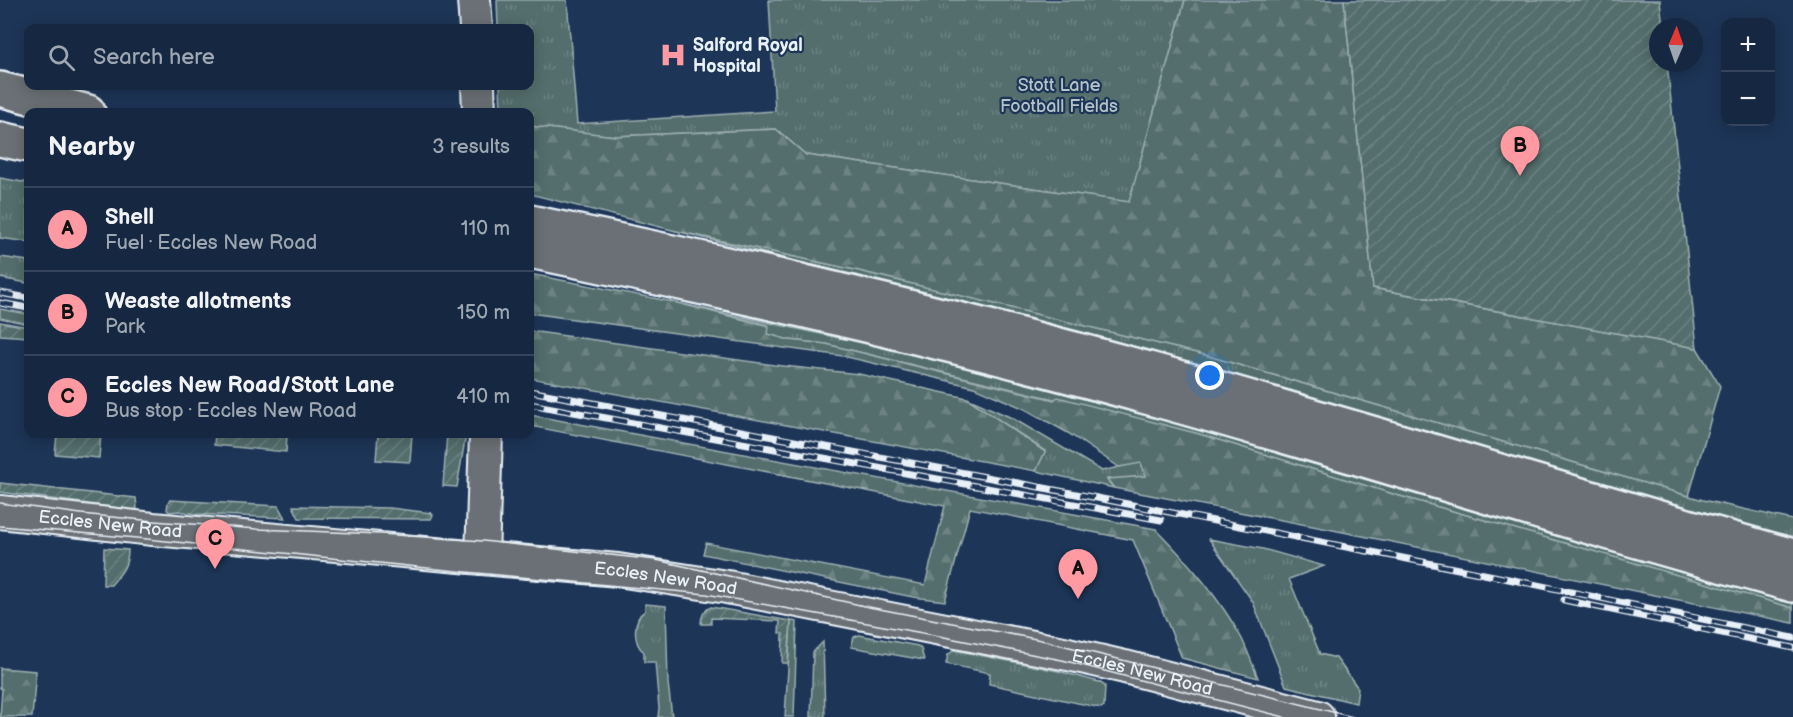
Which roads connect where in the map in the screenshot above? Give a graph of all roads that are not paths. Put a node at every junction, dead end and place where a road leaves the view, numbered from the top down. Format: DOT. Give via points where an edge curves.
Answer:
graph roads {
  1 [pos="474,0"];
  2 [pos="476,24"];
  3 [pos="0,88"];
  4 [pos="478,90"];
  5 [pos="73,108"];
  6 [pos="479,108"];
  7 [pos="0,110"];
  8 [pos="24,116"];
  9 [pos="0,139"];
  10 [pos="24,144"];
  11 [pos="0,163"];
  12 [pos="24,167"];
  13 [pos="534,223"];
  14 [pos="534,252"];
  15 [pos="486,438"];
  16 [pos="0,513"];
  17 [pos="1793,556"];
  18 [pos="482,558"];
  19 [pos="1793,585"];
  20 [pos="1318,717"];
  1 -- 2 [label="main road"];
  3 -- 5 [label="highway"];
  4 -- 6 [label="main road"];
  7 -- 8 [label="highway"];
  9 -- 10 [label="highway"];
  11 -- 12 [label="highway"];
  13 -- 17 [label="highway" via="802,281 1121,362"];
  14 -- 19 [label="highway" via="784,306 1119,389"];
  15 -- 18 [label="main road"];
  16 -- 18 [label="main road, Eccles New Road"];
  18 -- 20 [label="main road, Eccles New Road" via="618,570 727,587 1068,654"];
}
